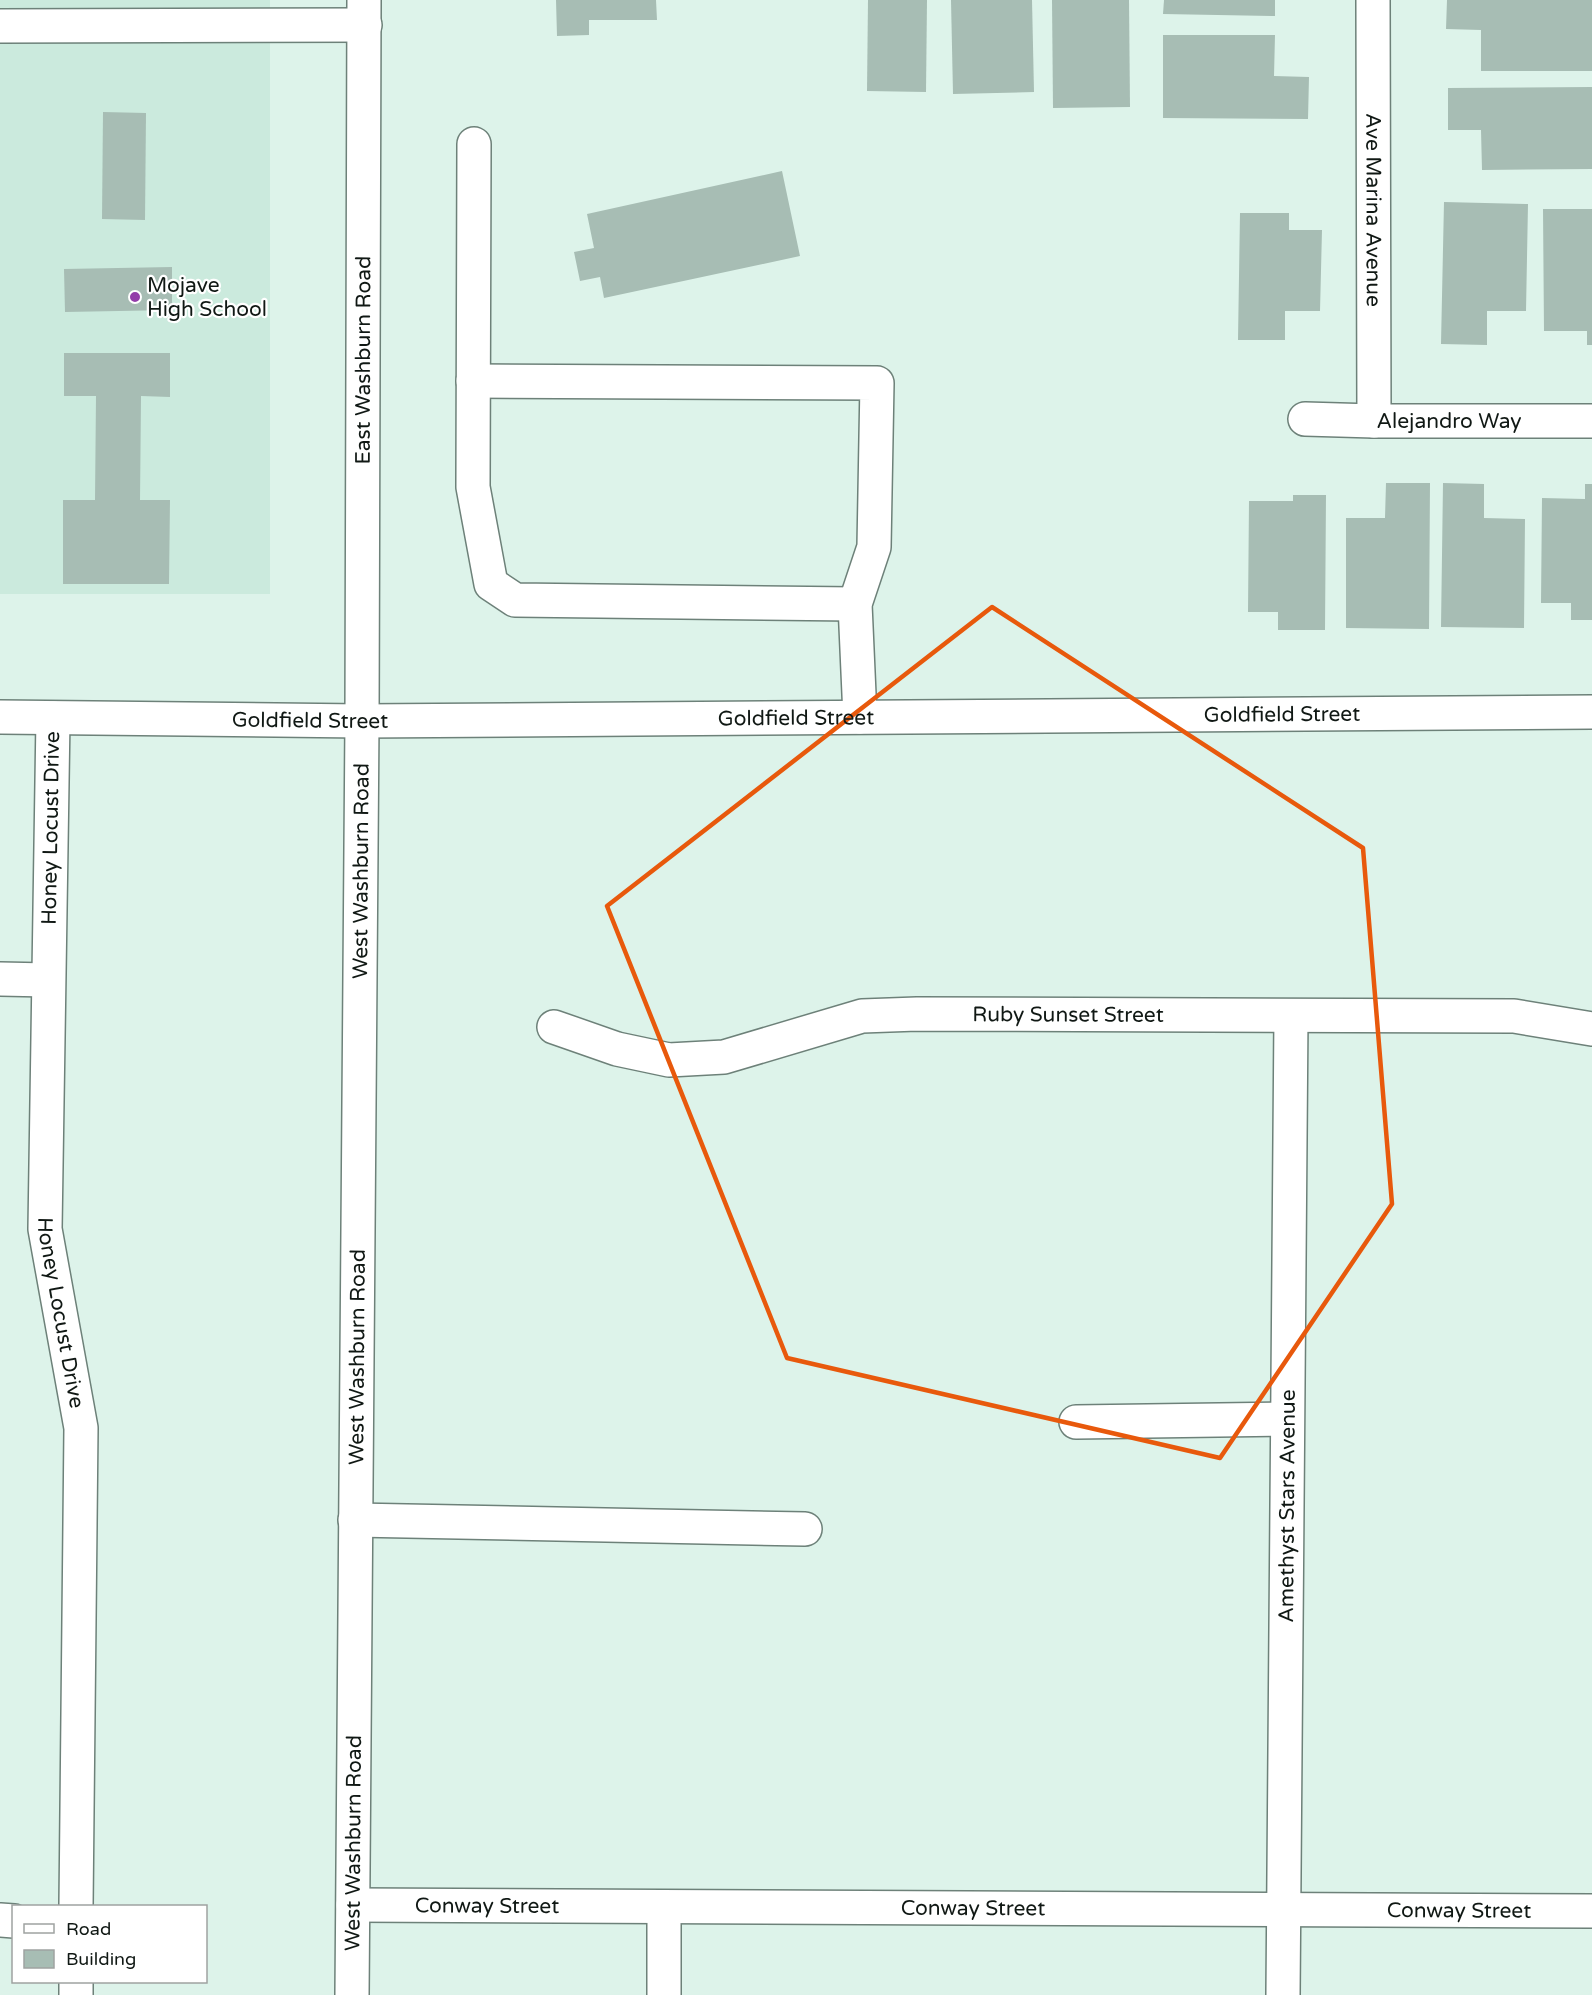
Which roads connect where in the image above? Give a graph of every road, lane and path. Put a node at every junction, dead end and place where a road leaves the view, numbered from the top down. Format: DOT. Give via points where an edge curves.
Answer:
graph roads {
  1 [pos="1373,0"];
  2 [pos="365,13"];
  3 [pos="0,27"];
  4 [pos="474,144"];
  5 [pos="473,381"];
  6 [pos="1305,419"];
  7 [pos="1374,421"];
  8 [pos="1592,421"];
  9 [pos="855,604"];
  10 [pos="1592,712"];
  11 [pos="0,717"];
  12 [pos="860,717"];
  13 [pos="53,718"];
  14 [pos="362,721"];
  15 [pos="0,979"];
  16 [pos="48,980"];
  17 [pos="1291,1016"];
  18 [pos="554,1027"];
  19 [pos="1592,1029"];
  20 [pos="1287,1419"];
  21 [pos="1076,1422"];
  22 [pos="355,1520"];
  23 [pos="805,1529"];
  24 [pos="76,1905"];
  25 [pos="353,1905"];
  26 [pos="664,1907"];
  27 [pos="1283,1911"];
  28 [pos="1592,1911"];
  29 [pos="352,1995"];
  30 [pos="664,1995"];
  31 [pos="1283,1995"];
  1 -- 7 [label="street, Ave Marina Avenue"];
  2 -- 3 [label="street"];
  2 -- 14 [label="street, East Washburn Road"];
  4 -- 5 [label="street"];
  5 -- 9 [label="street" via="473,487 491,584 515,600"];
  5 -- 9 [label="street" via="877,383 874,547"];
  6 -- 7 [label="street, Alejandro Way"];
  7 -- 8 [label="street, Alejandro Way"];
  9 -- 12 [label="street"];
  10 -- 12 [label="street, Goldfield Street"];
  11 -- 13 [label="street, Goldfield Street"];
  12 -- 14 [label="street, Goldfield Street"];
  13 -- 14 [label="street, Goldfield Street"];
  13 -- 16 [label="street, Honey Locust Drive"];
  14 -- 22 [label="street, West Washburn Road"];
  15 -- 16 [label="street"];
  16 -- 24 [label="street, Honey Locust Drive" via="45,1229 81,1428"];
  17 -- 18 [label="street, Ruby Sunset Street" via="862,1016 724,1057 669,1060 617,1049"];
  17 -- 19 [label="street, Ruby Sunset Street" via="1514,1016"];
  17 -- 20 [label="street, Amethyst Stars Avenue"];
  20 -- 21 [label="street"];
  20 -- 27 [label="street, Amethyst Stars Avenue"];
  22 -- 23 [label="street"];
  22 -- 25 [label="street, West Washburn Road"];
  25 -- 26 [label="street, Conway Street"];
  25 -- 29 [label="street, West Washburn Road"];
  26 -- 27 [label="street, Conway Street"];
  26 -- 30 [label="street"];
  27 -- 28 [label="street, Conway Street"];
  27 -- 31 [label="street, Amethyst Stars Avenue"];
}
